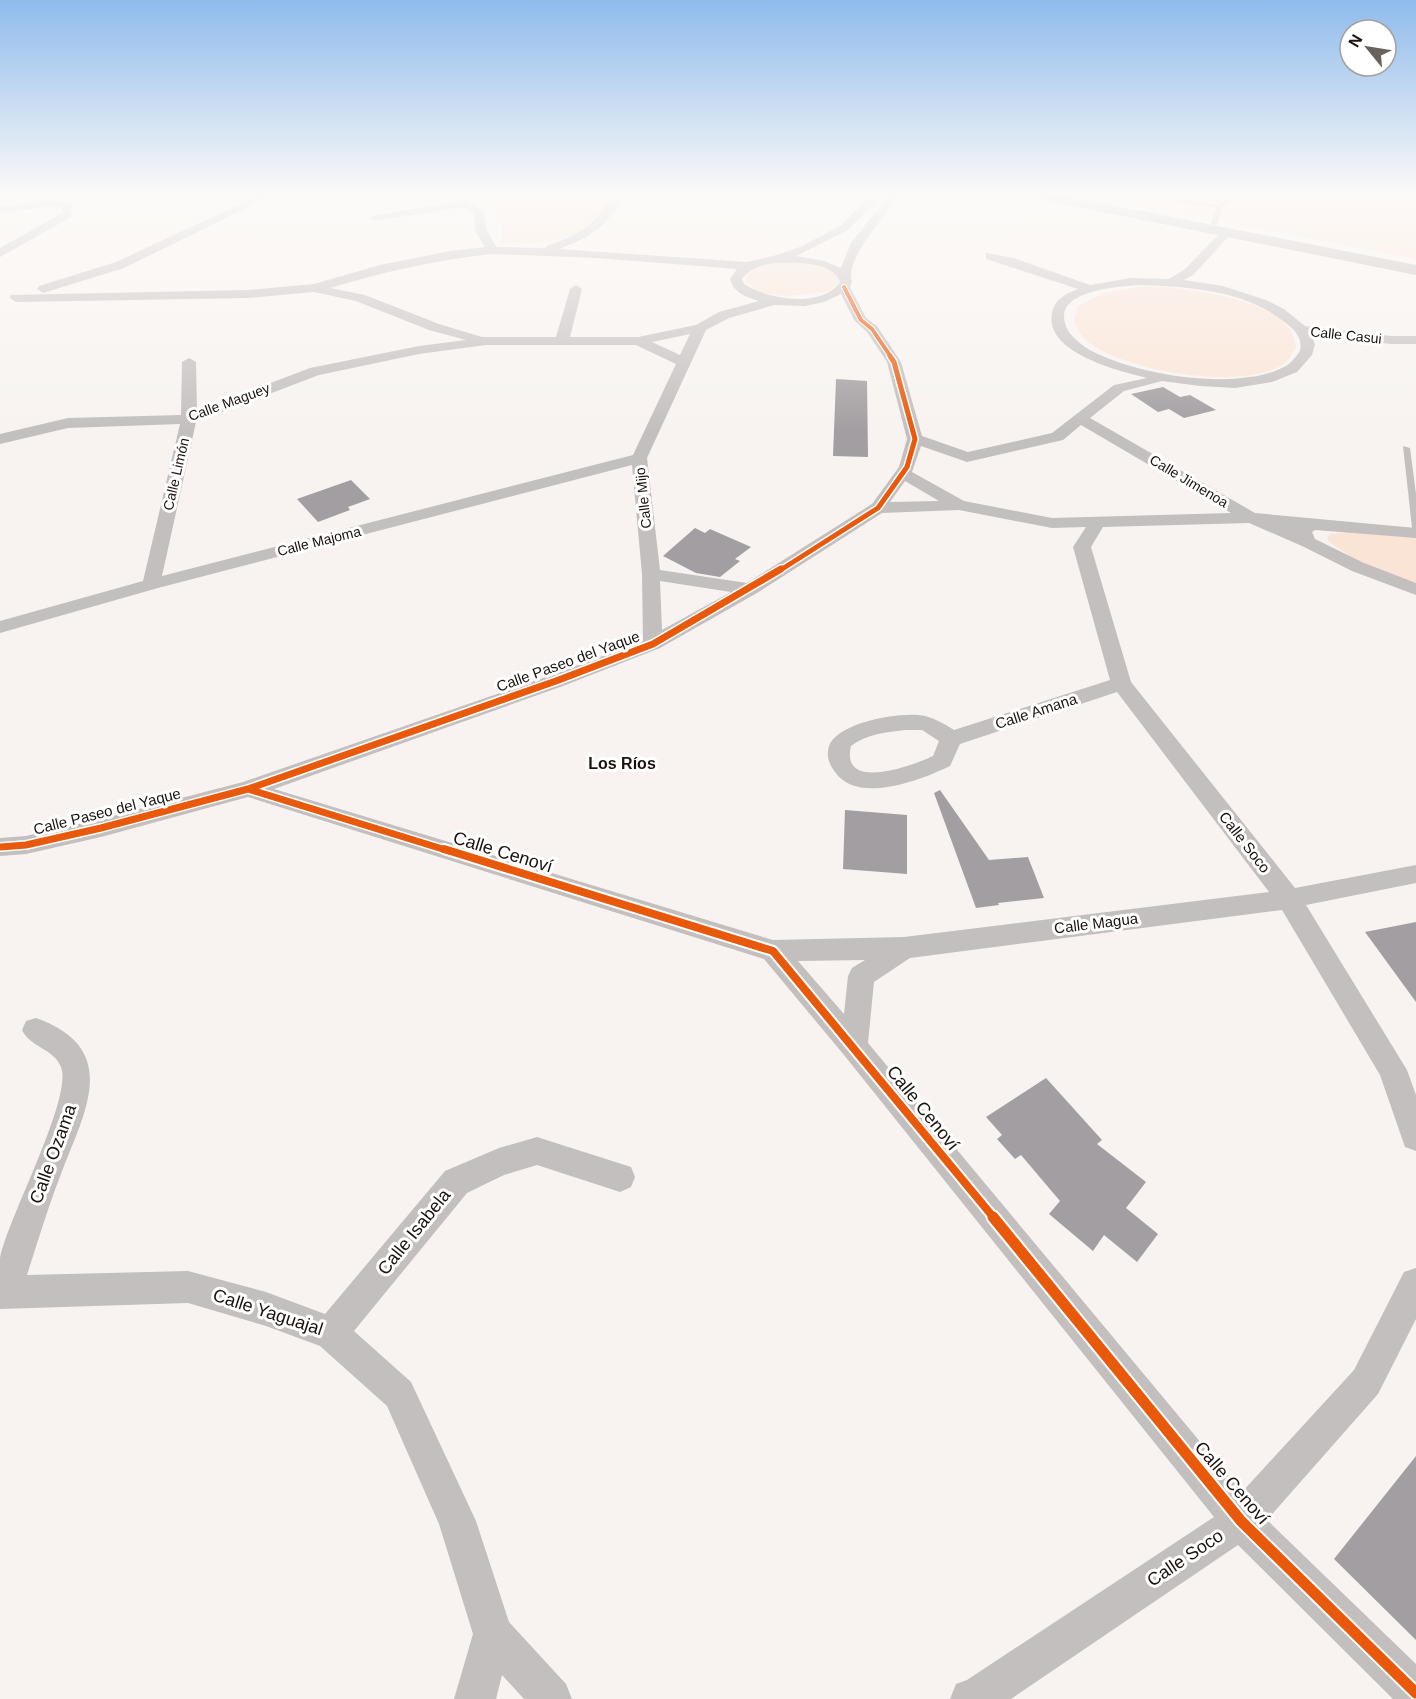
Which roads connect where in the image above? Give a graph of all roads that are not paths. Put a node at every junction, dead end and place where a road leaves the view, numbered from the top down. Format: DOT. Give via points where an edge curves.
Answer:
graph roads {
  1 [pos="94,273"];
  2 [pos="109,273"];
  3 [pos="365,273"];
  4 [pos="377,273"];
  5 [pos="719,273"];
  6 [pos="738,273"];
  7 [pos="840,273"];
  8 [pos="847,273"];
  9 [pos="1045,273"];
  10 [pos="1187,273"];
  11 [pos="736,279"];
  12 [pos="844,282"];
  13 [pos="1172,282"];
  14 [pos="315,288"];
  15 [pos="1088,288"];
  16 [pos="576,289"];
  17 [pos="746,292"];
  18 [pos="134,295"];
  19 [pos="16,298"];
  20 [pos="360,298"];
  21 [pos="0,300"];
  22 [pos="774,301"];
  23 [pos="810,301"];
  24 [pos="724,315"];
  25 [pos="861,320"];
  26 [pos="434,327"];
  27 [pos="700,328"];
  28 [pos="1302,330"];
  29 [pos="486,340"];
  30 [pos="1391,340"];
  31 [pos="1416,340"];
  32 [pos="562,341"];
  33 [pos="638,341"];
  34 [pos="1320,348"];
  35 [pos="419,350"];
  36 [pos="1103,361"];
  37 [pos="189,362"];
  38 [pos="684,362"];
  39 [pos="1163,378"];
  40 [pos="1119,388"];
  41 [pos="1081,418"];
  42 [pos="189,419"];
  43 [pos="1057,437"];
  44 [pos="0,439"];
  45 [pos="915,439"];
  46 [pos="1127,444"];
  47 [pos="1406,448"];
  48 [pos="967,458"];
  49 [pos="639,459"];
  50 [pos="904,470"];
  51 [pos="959,505"];
  52 [pos="878,508"];
  53 [pos="1251,518"];
  54 [pos="1052,523"];
  55 [pos="1097,523"];
  56 [pos="1416,528"];
  57 [pos="1311,533"];
  58 [pos="1416,533"];
  59 [pos="1082,547"];
  60 [pos="651,574"];
  61 [pos="151,584"];
  62 [pos="750,590"];
  63 [pos="1416,590"];
  64 [pos="0,627"];
  65 [pos="653,644"];
  66 [pos="1121,683"];
  67 [pos="951,739"];
  68 [pos="248,789"];
  69 [pos="0,847"];
  70 [pos="1416,874"];
  71 [pos="1289,899"];
  72 [pos="904,948"];
  73 [pos="773,951"];
  74 [pos="36,1030"];
  75 [pos="854,1046"];
  76 [pos="1416,1137"];
  77 [pos="620,1177"];
  78 [pos="1416,1284"];
  79 [pos="2,1292"];
  80 [pos="331,1333"];
  81 [pos="1241,1521"];
  82 [pos="493,1634"];
  83 [pos="1416,1693"];
  84 [pos="475,1699"];
  85 [pos="551,1699"];
  86 [pos="971,1699"];
  1 -- 19 [label="street"];
  2 -- 18 [label="street" via="110,285"];
  3 -- 14 [label="street"];
  4 -- 20 [label="street"];
  5 -- 11 [label="street"];
  6 -- 11 [label="street"];
  7 -- 12 [label="street"];
  8 -- 12 [label="street"];
  9 -- 15 [label="street"];
  10 -- 13 [label="street"];
  11 -- 17 [label="street"];
  12 -- 23 [label="street" via="825,298"];
  12 -- 25 [label="street"];
  13 -- 15 [label="street"];
  13 -- 28 [label="street" via="1211,282 1267,305"];
  14 -- 18 [label="street" via="248,294"];
  14 -- 20 [label="street"];
  15 -- 36 [label="street" via="1061,304 1058,326 1066,338"];
  16 -- 32 [label="street"];
  17 -- 22 [label="street"];
  17 -- 24 [label="street, Calle Maguey"];
  18 -- 19 [label="street"];
  19 -- 21 [label="street"];
  20 -- 26 [label="street"];
  22 -- 23 [label="street"];
  22 -- 24 [label="street, Calle Maguey"];
  23 -- 25 [label="street"];
  24 -- 27 [label="street, Calle Maguey"];
  25 -- 45 [label="street" via="872,329 894,362"];
  26 -- 29 [label="street"];
  26 -- 35 [label="street"];
  27 -- 33 [label="street, Calle Maguey"];
  27 -- 38 [label="street"];
  28 -- 30 [label="street, Calle Casui"];
  28 -- 34 [label="street" via="1307,340"];
  29 -- 32 [label="street, Calle Maguey"];
  29 -- 35 [label="street, Calle Maguey"];
  30 -- 31 [label="street, Calle Casui"];
  30 -- 34 [label="street, Calle Casui"];
  32 -- 33 [label="street, Calle Maguey"];
  33 -- 38 [label="street, Calle Maguey"];
  34 -- 39 [label="street" via="1277,375 1256,380 1205,383"];
  35 -- 42 [label="street, Calle Maguey" via="315,370"];
  36 -- 39 [label="street"];
  36 -- 40 [label="street" via="1120,372"];
  37 -- 42 [label="street, Calle Limón"];
  38 -- 49 [label="street, Calle Mijo"];
  39 -- 40 [label="street"];
  40 -- 41 [label="street"];
  41 -- 43 [label="street"];
  41 -- 46 [label="street, Calle Jimenoa"];
  42 -- 44 [label="street, Calle Maguey" via="68,423"];
  42 -- 61 [label="street, Calle Limón"];
  43 -- 46 [label="street, Calle Jimenoa"];
  43 -- 48 [label="street"];
  45 -- 48 [label="street"];
  45 -- 50 [label="street, Calle Paseo del Yaque"];
  46 -- 53 [label="street, Calle Jimenoa"];
  47 -- 56 [label="lane"];
  48 -- 50 [label="street"];
  49 -- 60 [label="street, Calle Mijo"];
  49 -- 61 [label="street, Calle Majoma"];
  50 -- 51 [label="street"];
  50 -- 52 [label="street, Calle Paseo del Yaque"];
  51 -- 52 [label="street"];
  51 -- 54 [label="street"];
  52 -- 62 [label="street, Calle Paseo del Yaque"];
  53 -- 55 [label="street"];
  53 -- 57 [label="street, Calle Jimenoa"];
  54 -- 55 [label="street"];
  54 -- 59 [label="street"];
  55 -- 59 [label="street"];
  57 -- 58 [label="street"];
  57 -- 63 [label="street" via="1358,567"];
  59 -- 66 [label="street, Calle Soco"];
  60 -- 62 [label="street"];
  60 -- 65 [label="street, Calle Mijo"];
  61 -- 64 [label="street, Calle Majoma"];
  62 -- 65 [label="street, Calle Paseo del Yaque"];
  65 -- 68 [label="street, Calle Paseo del Yaque"];
  66 -- 67 [label="street, Calle Amana"];
  66 -- 71 [label="street, Calle Soco"];
  67 -- 67 [label="street" via="935,727 913,722 858,732 843,741 838,754 842,766 854,777 881,781 942,761"];
  68 -- 69 [label="street, Calle Paseo del Yaque" via="101,828"];
  68 -- 73 [label="street, Calle Cenoví"];
  70 -- 71 [label="street, Calle Magua"];
  71 -- 72 [label="street, Calle Magua"];
  71 -- 76 [label="street, Calle Soco" via="1394,1070"];
  72 -- 73 [label="street, Calle Magua"];
  72 -- 75 [label="street" via="861,976"];
  73 -- 75 [label="street, Calle Cenoví"];
  74 -- 79 [label="street, Calle Ozama" via="61,1045 74,1062 78,1078 64,1130"];
  75 -- 81 [label="street, Calle Cenoví"];
  77 -- 80 [label="street, Calle Isabela" via="537,1151 499,1162 456,1182"];
  78 -- 81 [label="street, Calle Soco" via="1366,1382"];
  79 -- 80 [label="street, Calle Yaguajal" via="188,1287"];
  80 -- 82 [label="street, Calle Yaguajal" via="399,1394 457,1521"];
  81 -- 83 [label="street, Calle Cenoví"];
  81 -- 86 [label="street, Calle Soco"];
  82 -- 84 [label="street"];
  82 -- 85 [label="street"];
}
